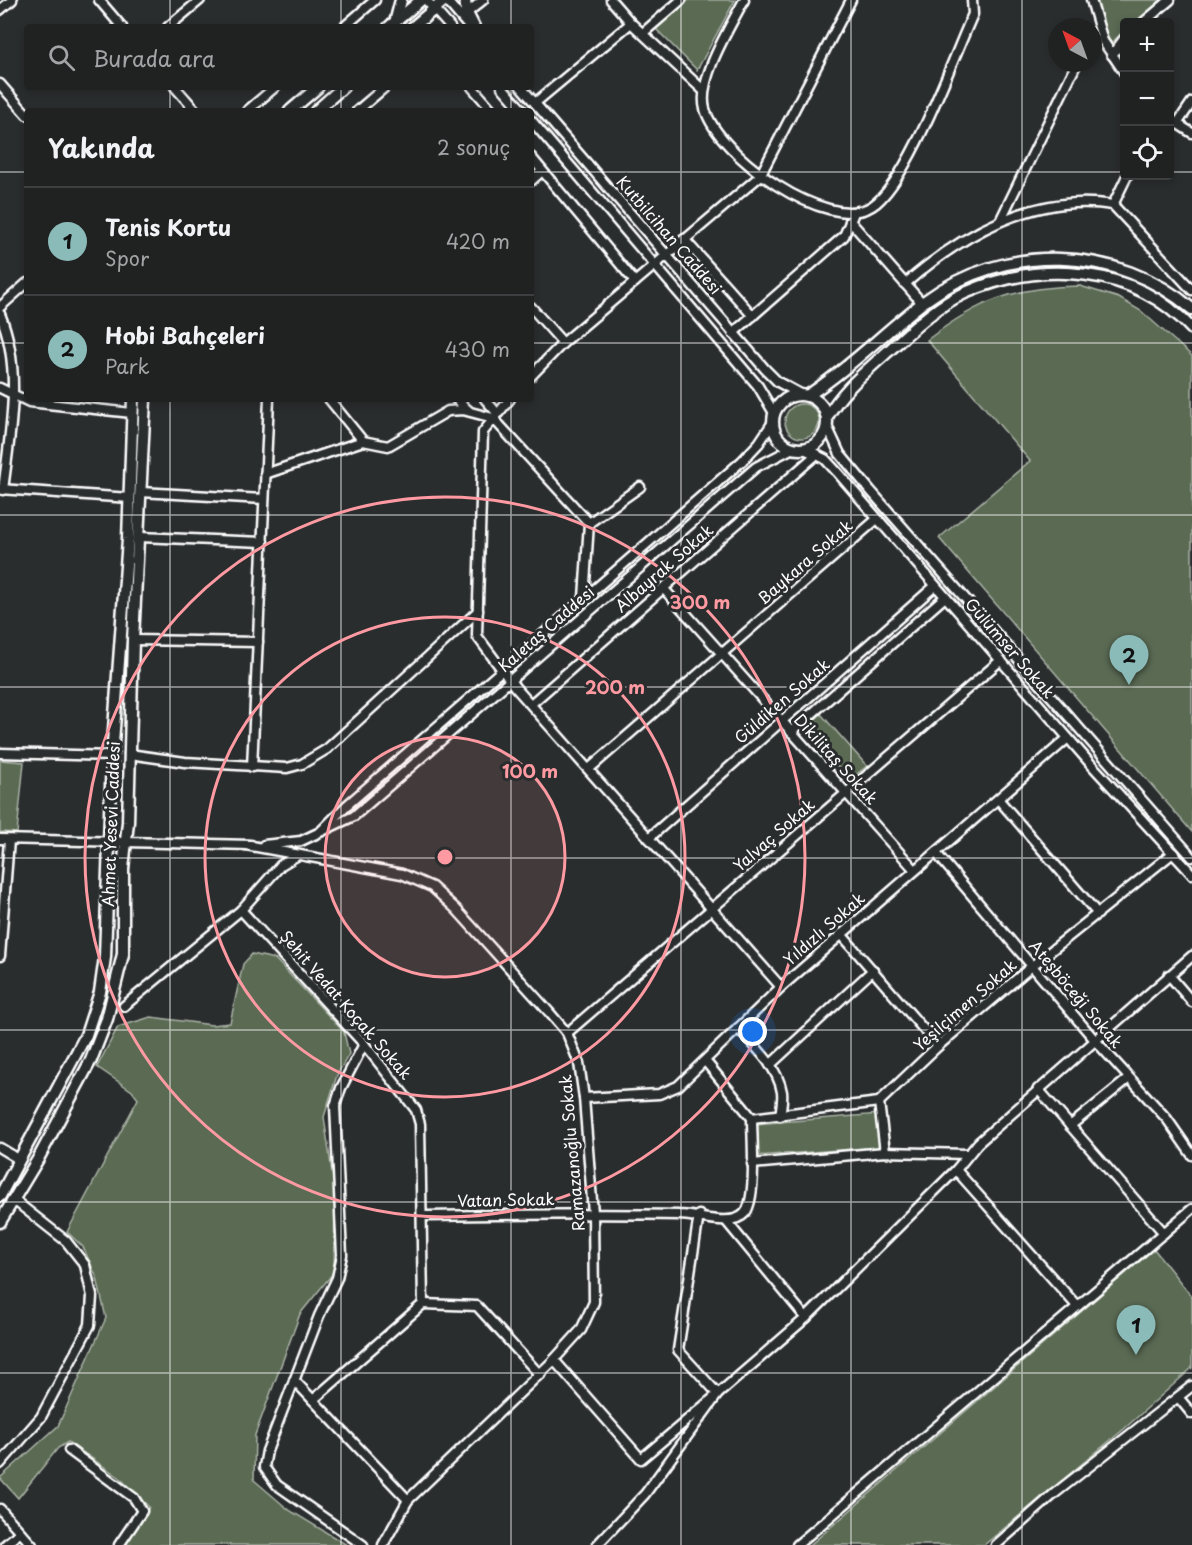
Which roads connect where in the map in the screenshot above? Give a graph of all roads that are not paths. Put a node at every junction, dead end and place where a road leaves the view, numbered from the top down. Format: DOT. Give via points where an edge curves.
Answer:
graph roads {
  1 [pos="12,0"];
  2 [pos="99,0"];
  3 [pos="200,0"];
  4 [pos="375,0"];
  5 [pos="402,0"];
  6 [pos="421,0"];
  7 [pos="426,0"];
  8 [pos="445,0"];
  9 [pos="465,0"];
  10 [pos="483,0"];
  11 [pos="611,0"];
  12 [pos="681,0"];
  13 [pos="744,0"];
  14 [pos="851,0"];
  15 [pos="972,0"];
  16 [pos="1092,0"];
  17 [pos="1170,0"];
  18 [pos="434,9"];
  19 [pos="0,10"];
  20 [pos="467,13"];
  21 [pos="1094,18"];
  22 [pos="1149,18"];
  23 [pos="632,23"];
  24 [pos="119,24"];
  25 [pos="172,24"];
  26 [pos="347,24"];
  27 [pos="392,24"];
  28 [pos="393,24"];
  29 [pos="416,24"];
  30 [pos="447,24"];
  31 [pos="466,24"];
  32 [pos="472,24"];
  33 [pos="643,33"];
  34 [pos="1102,39"];
  35 [pos="1120,45"];
  36 [pos="1112,55"];
  37 [pos="1120,65"];
  38 [pos="1073,72"];
  39 [pos="0,84"];
  40 [pos="178,90"];
  41 [pos="272,90"];
  42 [pos="314,90"];
  43 [pos="340,90"];
  44 [pos="382,90"];
  45 [pos="475,90"];
  46 [pos="505,90"];
  47 [pos="524,90"];
  48 [pos="703,90"];
  49 [pos="1192,102"];
  50 [pos="535,103"];
  51 [pos="193,108"];
  52 [pos="250,108"];
  53 [pos="294,108"];
  54 [pos="319,108"];
  55 [pos="362,108"];
  56 [pos="491,108"];
  57 [pos="520,108"];
  58 [pos="24,112"];
  59 [pos="1174,120"];
  60 [pos="1174,122"];
  61 [pos="534,123"];
  62 [pos="1192,133"];
  63 [pos="534,161"];
  64 [pos="542,171"];
  65 [pos="760,176"];
  66 [pos="534,178"];
  67 [pos="1125,180"];
  68 [pos="1113,205"];
  69 [pos="852,218"];
  70 [pos="1000,221"];
  71 [pos="684,239"];
  72 [pos="666,255"];
  73 [pos="656,264"];
  74 [pos="635,282"];
  75 [pos="905,284"];
  76 [pos="24,286"];
  77 [pos="1192,290"];
  78 [pos="922,303"];
  79 [pos="0,307"];
  80 [pos="1192,309"];
  81 [pos="534,310"];
  82 [pos="0,314"];
  83 [pos="753,316"];
  84 [pos="1192,329"];
  85 [pos="733,333"];
  86 [pos="564,343"];
  87 [pos="534,373"];
  88 [pos="0,388"];
  89 [pos="14,395"];
  90 [pos="805,395"];
  91 [pos="24,400"];
  92 [pos="29,402"];
  93 [pos="133,402"];
  94 [pos="146,402"];
  95 [pos="269,402"];
  96 [pos="331,402"];
  97 [pos="459,402"];
  98 [pos="487,402"];
  99 [pos="507,402"];
  100 [pos="471,412"];
  101 [pos="132,413"];
  102 [pos="495,416"];
  103 [pos="774,418"];
  104 [pos="827,421"];
  105 [pos="363,441"];
  106 [pos="798,448"];
  107 [pos="817,454"];
  108 [pos="265,474"];
  109 [pos="640,487"];
  110 [pos="2,489"];
  111 [pos="141,492"];
  112 [pos="130,498"];
  113 [pos="264,499"];
  114 [pos="877,519"];
  115 [pos="590,523"];
  116 [pos="139,537"];
  117 [pos="263,542"];
  118 [pos="935,586"];
  119 [pos="663,588"];
  120 [pos="945,597"];
  121 [pos="584,598"];
  122 [pos="478,611"];
  123 [pos="133,640"];
  124 [pos="258,642"];
  125 [pos="722,654"];
  126 [pos="1001,660"];
  127 [pos="502,671"];
  128 [pos="510,681"];
  129 [pos="531,704"];
  130 [pos="782,721"];
  131 [pos="791,732"];
  132 [pos="1068,738"];
  133 [pos="0,753"];
  134 [pos="129,754"];
  135 [pos="112,756"];
  136 [pos="252,767"];
  137 [pos="589,769"];
  138 [pos="846,793"];
  139 [pos="999,800"];
  140 [pos="319,834"];
  141 [pos="649,838"];
  142 [pos="4,839"];
  143 [pos="126,840"];
  144 [pos="108,841"];
  145 [pos="246,846"];
  146 [pos="936,853"];
  147 [pos="1173,854"];
  148 [pos="298,855"];
  149 [pos="1192,857"];
  150 [pos="915,870"];
  151 [pos="1192,874"];
  152 [pos="711,909"];
  153 [pos="241,910"];
  154 [pos="1098,914"];
  155 [pos="841,934"];
  156 [pos="0,956"];
  157 [pos="1192,956"];
  158 [pos="1032,966"];
  159 [pos="873,970"];
  160 [pos="1169,975"];
  161 [pos="781,987"];
  162 [pos="1192,1002"];
  163 [pos="124,1006"];
  164 [pos="738,1028"];
  165 [pos="567,1033"];
  166 [pos="1094,1040"];
  167 [pos="364,1044"];
  168 [pos="938,1046"];
  169 [pos="706,1062"];
  170 [pos="770,1065"];
  171 [pos="1128,1079"];
  172 [pos="1038,1089"];
  173 [pos="584,1098"];
  174 [pos="879,1102"];
  175 [pos="780,1116"];
  176 [pos="752,1118"];
  177 [pos="1070,1126"];
  178 [pos="0,1148"];
  179 [pos="885,1152"];
  180 [pos="968,1154"];
  181 [pos="1192,1155"];
  182 [pos="20,1160"];
  183 [pos="752,1164"];
  184 [pos="956,1170"];
  185 [pos="0,1196"];
  186 [pos="14,1200"];
  187 [pos="1192,1209"];
  188 [pos="592,1213"];
  189 [pos="699,1215"];
  190 [pos="422,1216"];
  191 [pos="0,1222"];
  192 [pos="728,1222"];
  193 [pos="1164,1233"];
  194 [pos="423,1304"];
  195 [pos="1077,1306"];
  196 [pos="806,1318"];
  197 [pos="554,1360"];
  198 [pos="540,1375"];
  199 [pos="294,1380"];
  200 [pos="1192,1386"];
  201 [pos="718,1394"];
  202 [pos="1178,1398"];
  203 [pos="313,1400"];
  204 [pos="1192,1414"];
  205 [pos="69,1450"];
  206 [pos="0,1464"];
  207 [pos="408,1500"];
  208 [pos="0,1509"];
  209 [pos="20,1532"];
  210 [pos="5,1545"];
  211 [pos="32,1545"];
  212 [pos="119,1545"];
  213 [pos="363,1545"];
  214 [pos="383,1545"];
  215 [pos="597,1545"];
  216 [pos="797,1545"];
  217 [pos="996,1545"];
  1 -- 19 [label="street"];
  2 -- 24 [label="street"];
  3 -- 25 [label="street"];
  4 -- 26 [label="street"];
  5 -- 27 [label="main road"];
  6 -- 28 [label="main road"];
  7 -- 18 [label="street"];
  8 -- 18 [label="main road"];
  8 -- 31 [label="street"];
  9 -- 20 [label="main road"];
  10 -- 20 [label="street"];
  11 -- 23 [label="street"];
  12 -- 33 [label="street"];
  13 -- 48 [label="street"];
  14 -- 65 [label="street"];
  15 -- 69 [label="street" via="973,14 902,173 884,197"];
  16 -- 21 [label="street"];
  17 -- 22 [label="street"];
  18 -- 29 [label="main road"];
  18 -- 30 [label="street"];
  20 -- 32 [label="main road"];
  23 -- 33 [label="street"];
  23 -- 50 [label="street"];
  33 -- 48 [label="street"];
  34 -- 36 [label="street"];
  35 -- 36 [label="street"];
  36 -- 37 [label="street"];
  38 -- 70 [label="street"];
  39 -- 58 [label="street"];
  40 -- 51 [label="street"];
  41 -- 52 [label="street"];
  42 -- 53 [label="main road"];
  43 -- 54 [label="main road"];
  44 -- 55 [label="street"];
  45 -- 56 [label="street"];
  46 -- 57 [label="street"];
  47 -- 50 [label="street, Kutbilcihan Caddesi"];
  48 -- 65 [label="street" via="705,110 720,135"];
  49 -- 59 [label="street"];
  50 -- 72 [label="street, Kutbilcihan Caddesi"];
  60 -- 62 [label="street"];
  61 -- 73 [label="street, Kutbilcihan Caddesi"];
  63 -- 64 [label="street"];
  64 -- 66 [label="street"];
  64 -- 74 [label="street"];
  65 -- 69 [label="street"];
  65 -- 71 [label="street"];
  67 -- 68 [label="street"];
  68 -- 70 [label="street" via="1044,205"];
  68 -- 77 [label="street"];
  69 -- 75 [label="street"];
  69 -- 83 [label="street" via="844,236"];
  70 -- 75 [label="street" via="934,259"];
  71 -- 72 [label="street"];
  71 -- 83 [label="street"];
  72 -- 73 [label="street"];
  72 -- 85 [label="street, Kutbilcihan Caddesi"];
  73 -- 74 [label="street"];
  73 -- 103 [label="street, Kutbilcihan Caddesi" via="758,386"];
  74 -- 86 [label="street"];
  75 -- 78 [label="street"];
  76 -- 79 [label="street"];
  78 -- 80 [label="main road" via="960,280 999,266 1059,258 1098,261 1123,268 1153,281"];
  78 -- 90 [label="main road" via="845,370"];
  81 -- 86 [label="street"];
  82 -- 89 [label="street" via="10,346"];
  83 -- 85 [label="street"];
  84 -- 104 [label="main road" via="1163,304 1104,277 1066,272 1004,278 963,294 932,312 839,395"];
  85 -- 90 [label="street, Kutbilcihan Caddesi" via="770,375"];
  86 -- 87 [label="street"];
  88 -- 89 [label="street"];
  89 -- 91 [label="street"];
  89 -- 110 [label="street"];
  90 -- 103 [label="main road" via="785,399"];
  90 -- 104 [label="main road" via="818,401"];
  92 -- 101 [label="street"];
  93 -- 101 [label="main road, Ahmet Yesevi Caddesi"];
  94 -- 111 [label="main road, Ahmet Yesevi Caddesi"];
  95 -- 108 [label="street"];
  96 -- 105 [label="street"];
  97 -- 100 [label="street"];
  98 -- 102 [label="street"];
  99 -- 102 [label="street"];
  100 -- 102 [label="street"];
  100 -- 105 [label="street" via="448,411 388,446"];
  101 -- 112 [label="main road, Ahmet Yesevi Caddesi"];
  102 -- 115 [label="street"];
  102 -- 122 [label="street" via="483,432"];
  103 -- 106 [label="main road" via="779,438"];
  103 -- 121 [label="street, Kaletaş Caddesi" via="748,454"];
  104 -- 106 [label="main road" via="818,441"];
  104 -- 149 [label="street" via="840,454 870,490"];
  105 -- 108 [label="street"];
  106 -- 107 [label="street, Gülümser Sokak"];
  106 -- 128 [label="street, Kaletaş Caddesi" via="756,467"];
  107 -- 114 [label="street, Gülümser Sokak"];
  107 -- 119 [label="street, Albayrak Sokak"];
  108 -- 113 [label="street"];
  109 -- 115 [label="street"];
  110 -- 112 [label="street"];
  111 -- 113 [label="street"];
  111 -- 116 [label="main road, Ahmet Yesevi Caddesi"];
  112 -- 135 [label="main road, Ahmet Yesevi Caddesi"];
  113 -- 117 [label="street"];
  114 -- 118 [label="street, Gülümser Sokak"];
  114 -- 125 [label="street, Baykara Sokak"];
  115 -- 121 [label="street"];
  116 -- 117 [label="street"];
  116 -- 123 [label="main road, Ahmet Yesevi Caddesi"];
  117 -- 124 [label="street"];
  118 -- 120 [label="street, Gülümser Sokak"];
  118 -- 130 [label="street, Güldiken Sokak"];
  119 -- 125 [label="street, Dikilitaş Sokak"];
  119 -- 129 [label="street, Albayrak Sokak"];
  120 -- 126 [label="street, Gülümser Sokak"];
  120 -- 131 [label="street"];
  121 -- 127 [label="street, Kaletaş Caddesi"];
  122 -- 127 [label="street" via="477,636"];
  122 -- 136 [label="street" via="327,749 287,768"];
  123 -- 124 [label="street"];
  123 -- 134 [label="main road, Ahmet Yesevi Caddesi"];
  124 -- 136 [label="street"];
  125 -- 130 [label="street, Dikilitaş Sokak"];
  125 -- 137 [label="street, Baykara Sokak"];
  126 -- 132 [label="street, Gülümser Sokak"];
  126 -- 138 [label="street, Yalvaç Sokak"];
  127 -- 128 [label="street"];
  127 -- 140 [label="street, Kaletaş Caddesi"];
  128 -- 129 [label="street"];
  128 -- 140 [label="street, Kaletaş Caddesi" via="354,816"];
  129 -- 137 [label="street"];
  130 -- 131 [label="street, Dikilitaş Sokak"];
  130 -- 141 [label="street, Güldiken Sokak"];
  131 -- 138 [label="street, Dikilitaş Sokak"];
  132 -- 139 [label="street, Yıldızlı Sokak"];
  132 -- 147 [label="street, Gülümser Sokak"];
  133 -- 135 [label="street"];
  134 -- 136 [label="street"];
  134 -- 143 [label="main road, Ahmet Yesevi Caddesi"];
  135 -- 144 [label="main road, Ahmet Yesevi Caddesi"];
  137 -- 141 [label="street"];
  138 -- 150 [label="street, Dikilitaş Sokak"];
  138 -- 152 [label="street, Yalvaç Sokak"];
  139 -- 146 [label="street, Yıldızlı Sokak"];
  139 -- 154 [label="street"];
  140 -- 145 [label="street, Kaletaş Caddesi" via="292,843"];
  141 -- 152 [label="street"];
  142 -- 144 [label="street, Kaletaş Caddesi"];
  142 -- 156 [label="street"];
  143 -- 144 [label="street, Kaletaş Caddesi"];
  143 -- 145 [label="street, Kaletaş Caddesi"];
  143 -- 186 [label="main road, Ahmet Yesevi Caddesi" via="123,954 107,1019 91,1060"];
  144 -- 182 [label="main road, Ahmet Yesevi Caddesi" via="105,957 100,992 86,1035"];
  145 -- 148 [label="street, Ramazanoğlu Sokak"];
  146 -- 150 [label="street, Yıldızlı Sokak"];
  146 -- 158 [label="street, Ateşböceği Sokak"];
  147 -- 151 [label="street, Gülümser Sokak"];
  147 -- 154 [label="street, Yeşilçimen Sokak"];
  148 -- 153 [label="street" via="281,865"];
  148 -- 165 [label="street, Ramazanoğlu Sokak" via="402,874 432,887"];
  150 -- 155 [label="street, Yıldızlı Sokak"];
  152 -- 161 [label="street"];
  152 -- 165 [label="street, Yalvaç Sokak"];
  153 -- 163 [label="street"];
  153 -- 167 [label="street, Şehit Vedat Koçak Sokak"];
  154 -- 158 [label="street, Yeşilçimen Sokak"];
  155 -- 159 [label="street"];
  155 -- 161 [label="street, Yıldızlı Sokak"];
  157 -- 160 [label="street"];
  158 -- 166 [label="street, Ateşböceği Sokak"];
  158 -- 168 [label="street, Yeşilçimen Sokak"];
  159 -- 168 [label="street"];
  159 -- 170 [label="street"];
  160 -- 162 [label="street"];
  160 -- 166 [label="street"];
  161 -- 164 [label="street, Yıldızlı Sokak"];
  164 -- 169 [label="street, Yıldızlı Sokak"];
  164 -- 170 [label="street"];
  165 -- 173 [label="street, Ramazanoğlu Sokak" via="579,1063"];
  166 -- 171 [label="street, Ateşböceği Sokak"];
  166 -- 172 [label="street"];
  167 -- 190 [label="street, Şehit Vedat Koçak Sokak" via="416,1110 420,1124"];
  167 -- 199 [label="street" via="335,1106 342,1255 337,1278"];
  168 -- 174 [label="street, Yeşilçimen Sokak"];
  169 -- 173 [label="street, Yıldızlı Sokak" via="669,1091"];
  169 -- 176 [label="street"];
  170 -- 175 [label="street" via="782,1092"];
  171 -- 177 [label="street"];
  171 -- 181 [label="street, Ateşböceği Sokak" via="1167,1119"];
  172 -- 177 [label="street"];
  172 -- 180 [label="street"];
  173 -- 188 [label="street, Ramazanoğlu Sokak"];
  174 -- 175 [label="street"];
  174 -- 179 [label="street"];
  175 -- 176 [label="street"];
  176 -- 183 [label="street"];
  177 -- 193 [label="street"];
  178 -- 182 [label="street"];
  179 -- 180 [label="street"];
  179 -- 183 [label="street"];
  180 -- 184 [label="street"];
  182 -- 185 [label="main road, Ahmet Yesevi Caddesi"];
  183 -- 192 [label="street" via="746,1212"];
  184 -- 195 [label="street"];
  184 -- 196 [label="street"];
  186 -- 191 [label="main road, Ahmet Yesevi Caddesi"];
  186 -- 206 [label="street" via="66,1241 85,1264 92,1296 90,1325 41,1418"];
  187 -- 193 [label="street"];
  188 -- 189 [label="street, Vatan Sokak"];
  188 -- 190 [label="street, Vatan Sokak"];
  188 -- 197 [label="street, Ramazanoğlu Sokak" via="594,1302 581,1330"];
  189 -- 192 [label="street, Vatan Sokak"];
  189 -- 201 [label="street" via="678,1350"];
  190 -- 194 [label="street, Şehit Vedat Koçak Sokak"];
  192 -- 196 [label="street"];
  193 -- 195 [label="street"];
  194 -- 198 [label="street" via="477,1306"];
  194 -- 203 [label="street"];
  195 -- 216 [label="street"];
  196 -- 201 [label="street"];
  197 -- 198 [label="street, Ramazanoğlu Sokak"];
  197 -- 201 [label="street" via="642,1459"];
  198 -- 207 [label="street, Ramazanoğlu Sokak"];
  199 -- 203 [label="street"];
  199 -- 213 [label="street" via="264,1467 277,1485"];
  200 -- 202 [label="street"];
  201 -- 215 [label="street" via="645,1494"];
  202 -- 204 [label="street"];
  202 -- 217 [label="street" via="1054,1494"];
  203 -- 207 [label="street"];
  205 -- 212 [label="street" via="141,1506 142,1511"];
  207 -- 214 [label="street, Ramazanoğlu Sokak"];
  208 -- 209 [label="street"];
  209 -- 210 [label="street"];
  209 -- 211 [label="street"];
}
